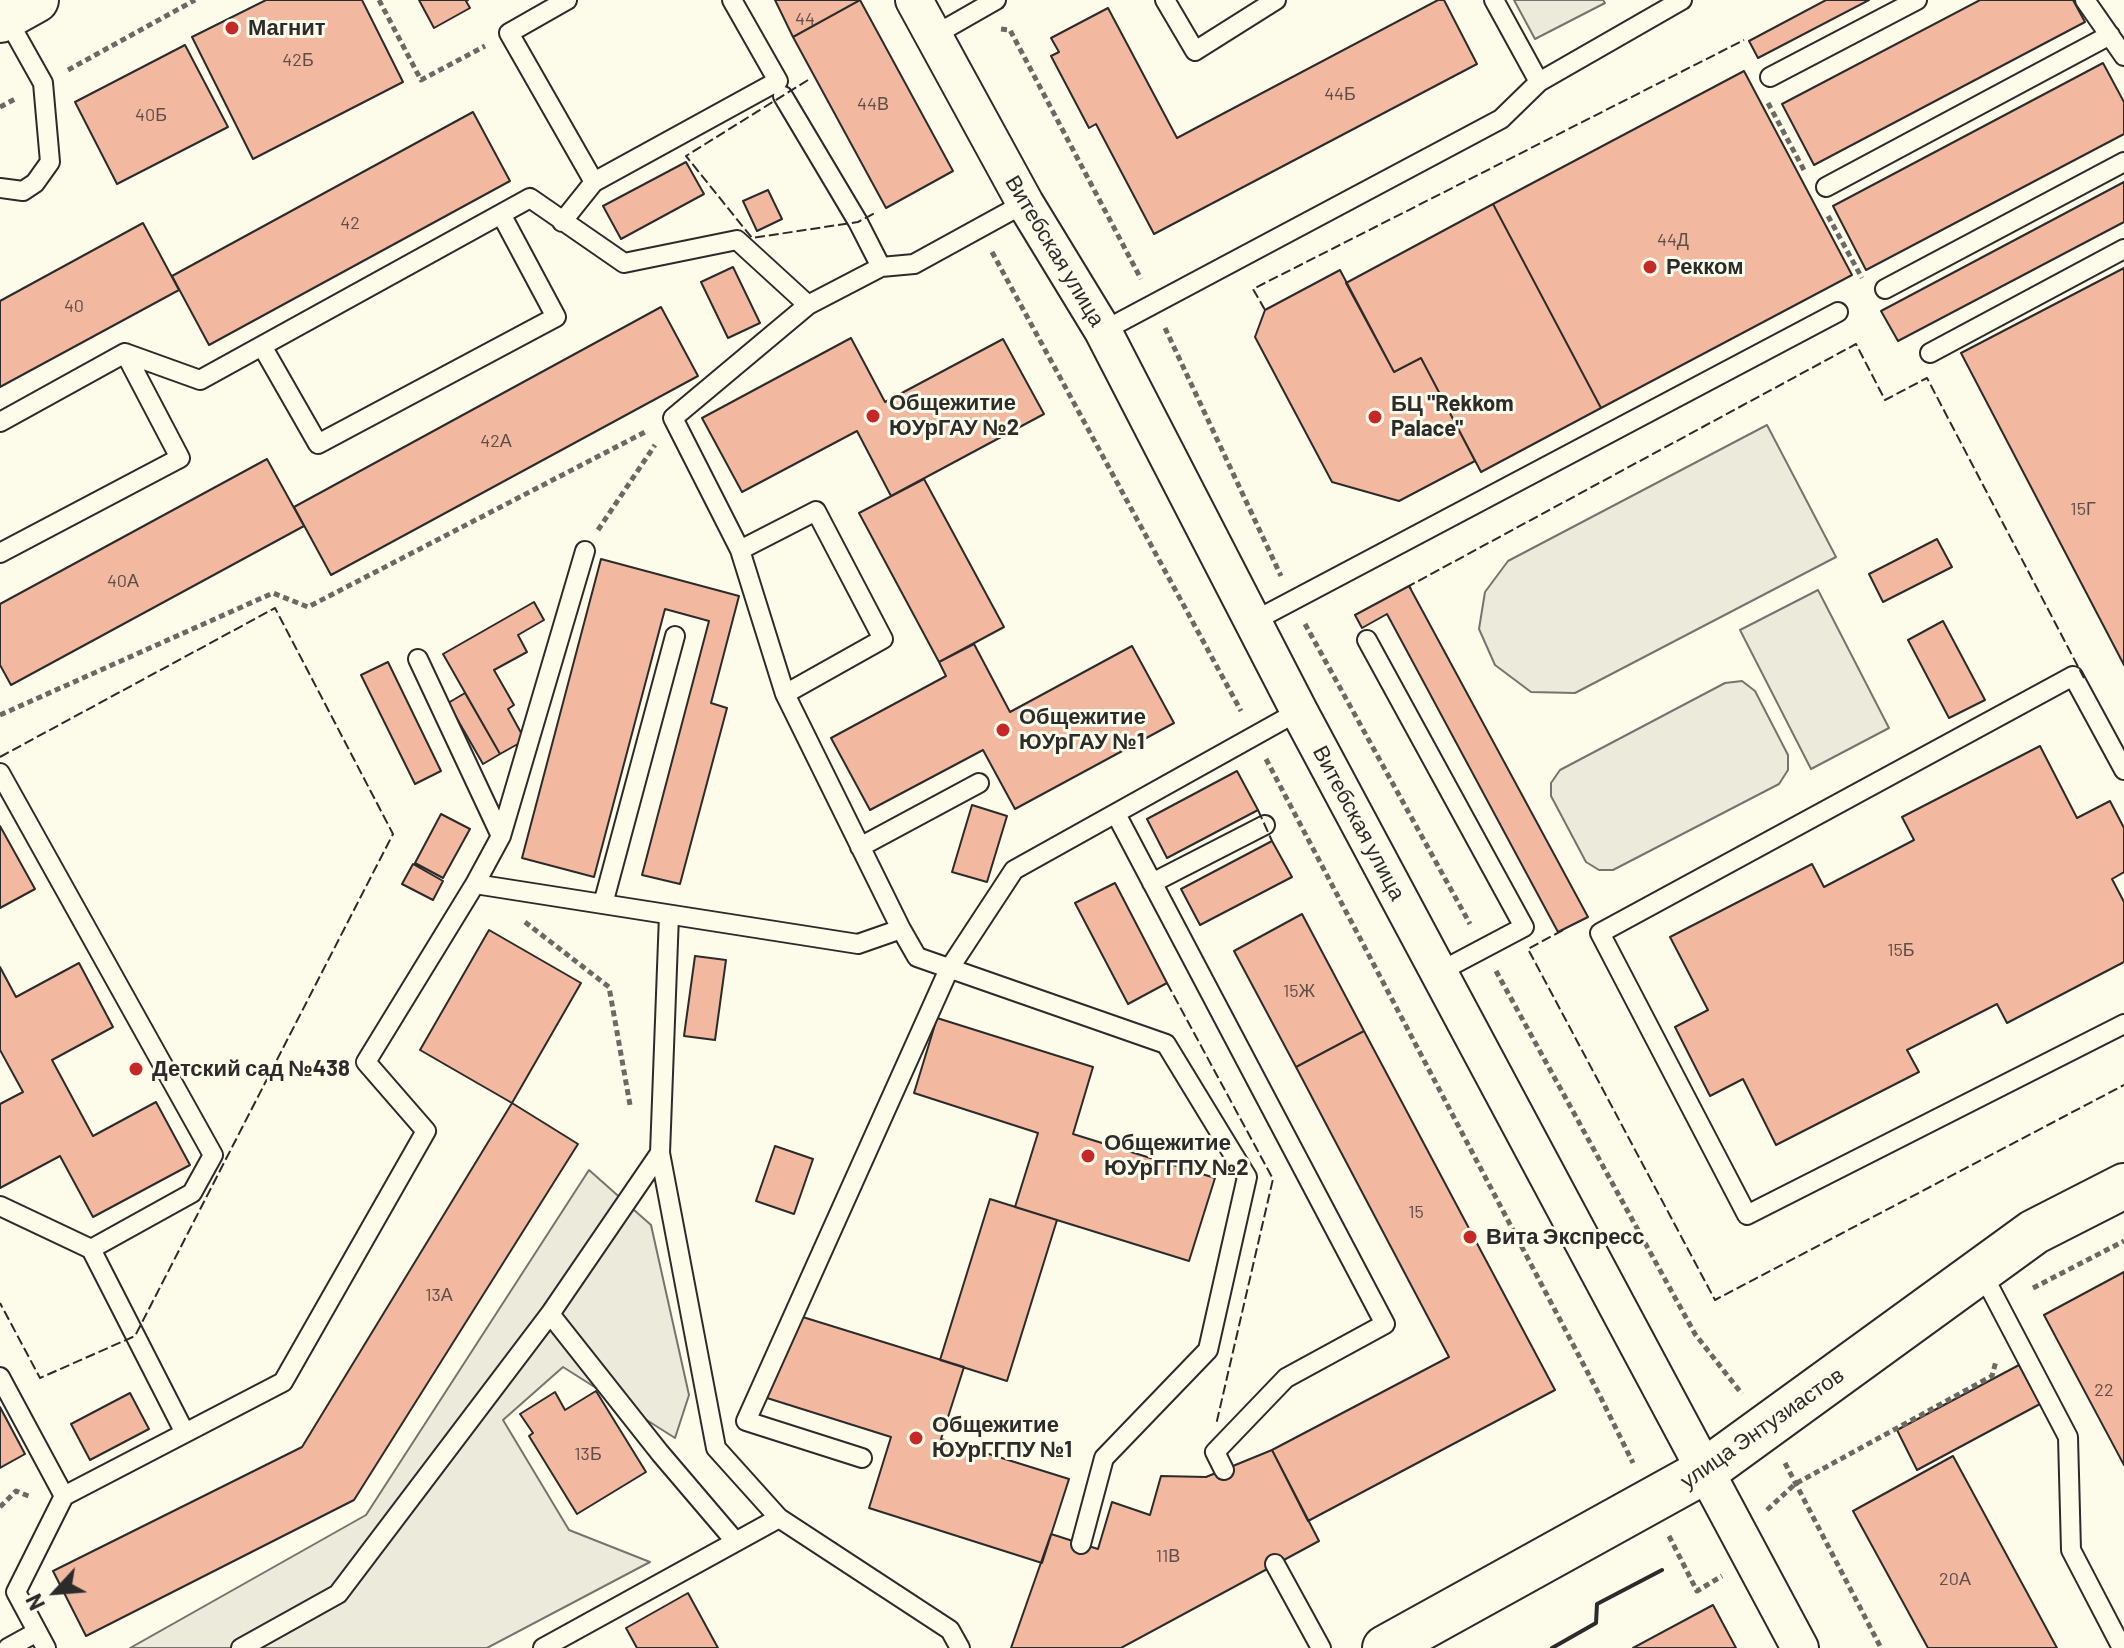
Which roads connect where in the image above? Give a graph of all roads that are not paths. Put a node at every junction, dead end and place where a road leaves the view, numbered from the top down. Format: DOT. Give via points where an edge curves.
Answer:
graph roads {
  1 [pos="567,0"];
  2 [pos="732,0"];
  3 [pos="914,0"];
  4 [pos="996,0"];
  5 [pos="1165,0"];
  6 [pos="1276,0"];
  7 [pos="1494,0"];
  8 [pos="1682,0"];
  9 [pos="1917,0"];
  10 [pos="2085,0"];
  11 [pos="14,12"];
  12 [pos="944,29"];
  13 [pos="2110,35"];
  14 [pos="2124,56"];
  15 [pos="1770,77"];
  16 [pos="1539,82"];
  17 [pos="783,96"];
  18 [pos="2124,162"];
  19 [pos="594,182"];
  20 [pos="1826,187"];
  21 [pos="0,188"];
  22 [pos="1025,203"];
  23 [pos="501,214"];
  24 [pos="562,222"];
  25 [pos="2124,249"];
  26 [pos="881,267"];
  27 [pos="1885,289"];
  28 [pos="808,305"];
  29 [pos="1838,312"];
  30 [pos="1103,331"];
  31 [pos="262,346"];
  32 [pos="125,353"];
  33 [pos="1930,353"];
  34 [pos="0,422"];
  35 [pos="740,550"];
  36 [pos="585,551"];
  37 [pos="0,553"];
  38 [pos="1254,621"];
  39 [pos="675,636"];
  40 [pos="1367,640"];
  41 [pos="418,659"];
  42 [pos="785,694"];
  43 [pos="1299,711"];
  44 [pos="2124,770"];
  45 [pos="0,773"];
  46 [pos="979,783"];
  47 [pos="8,806"];
  48 [pos="1116,814"];
  49 [pos="1265,825"];
  50 [pos="501,836"];
  51 [pos="860,847"];
  52 [pos="1152,883"];
  53 [pos="475,884"];
  54 [pos="603,904"];
  55 [pos="669,915"];
  56 [pos="901,929"];
  57 [pos="949,969"];
  58 [pos="1439,972"];
  59 [pos="2124,1024"];
  60 [pos="660,1153"];
  61 [pos="2124,1186"];
  62 [pos="0,1206"];
  63 [pos="91,1249"];
  64 [pos="1981,1271"];
  65 [pos="550,1314"];
  66 [pos="0,1377"];
  67 [pos="185,1433"];
  68 [pos="862,1458"];
  69 [pos="1224,1470"];
  70 [pos="1705,1471"];
  71 [pos="64,1496"];
  72 [pos="779,1518"];
  73 [pos="735,1541"];
  74 [pos="1081,1544"];
  75 [pos="1275,1564"];
  76 [pos="41,1640"];
  77 [pos="8,1648"];
  78 [pos="241,1648"];
  79 [pos="543,1648"];
  80 [pos="960,1648"];
  81 [pos="1321,1648"];
  82 [pos="1385,1648"];
  83 [pos="1800,1648"];
  84 [pos="2122,1648"];
  1 -- 19 [label="lane" via="509,33"];
  2 -- 19 [label="lane" via="778,81"];
  3 -- 12 [label="street, Витебская улица"];
  4 -- 12 [label="lane"];
  5 -- 6 [label="lane" via="1195,51"];
  7 -- 16 [label="lane"];
  8 -- 16 [label="lane"];
  9 -- 15 [label="lane"];
  10 -- 13 [label="lane"];
  11 -- 21 [label="lane" via="43,83 50,162 23,191"];
  12 -- 22 [label="street, Витебская улица"];
  13 -- 14 [label="lane"];
  13 -- 20 [label="lane"];
  16 -- 30 [label="lane" via="1501,119"];
  17 -- 26 [label="lane"];
  18 -- 27 [label="lane"];
  19 -- 24 [label="lane"];
  22 -- 26 [label="lane" via="914,264"];
  22 -- 30 [label="street, Витебская улица"];
  23 -- 24 [label="lane" via="530,198"];
  23 -- 31 [label="lane"];
  23 -- 31 [label="lane" via="556,317 318,444"];
  24 -- 28 [label="lane" via="624,263 737,240"];
  25 -- 33 [label="lane"];
  26 -- 28 [label="lane"];
  28 -- 35 [label="lane" via="673,418"];
  29 -- 38 [label="lane"];
  30 -- 38 [label="street, Витебская улица"];
  31 -- 32 [label="lane" via="200,380"];
  32 -- 34 [label="lane"];
  32 -- 37 [label="lane" via="180,458"];
  35 -- 42 [label="lane"];
  35 -- 42 [label="lane" via="816,511 883,639"];
  36 -- 50 [label="lane"];
  38 -- 43 [label="street, Витебская улица"];
  39 -- 54 [label="lane"];
  40 -- 58 [label="lane" via="1524,927"];
  41 -- 50 [label="lane"];
  42 -- 51 [label="lane"];
  43 -- 48 [label="lane"];
  43 -- 58 [label="street, Витебская улица"];
  44 -- 59 [label="lane" via="2073,676 1600,933 1747,1215"];
  45 -- 47 [label="lane"];
  46 -- 51 [label="lane"];
  47 -- 63 [label="lane" via="213,1155 192,1193"];
  48 -- 52 [label="lane"];
  48 -- 57 [label="lane" via="1014,870"];
  49 -- 52 [label="lane"];
  50 -- 53 [label="lane"];
  51 -- 56 [label="lane"];
  52 -- 69 [label="lane" via="1385,1324 1286,1378 1215,1452"];
  53 -- 54 [label="lane"];
  53 -- 67 [label="lane" via="366,1062 426,1131 283,1382"];
  54 -- 55 [label="lane"];
  55 -- 56 [label="lane" via="858,944"];
  55 -- 60 [label="lane"];
  56 -- 57 [label="lane" via="917,957"];
  57 -- 68 [label="lane" via="746,1421"];
  57 -- 74 [label="lane" via="1166,1044 1247,1177 1208,1350 1104,1458"];
  58 -- 70 [label="street, Витебская улица"];
  60 -- 65 [label="lane"];
  60 -- 72 [label="lane" via="716,1448"];
  61 -- 64 [label="main road, улица Энтузиастов" via="2034,1232"];
  62 -- 63 [label="lane"];
  63 -- 67 [label="lane"];
  64 -- 70 [label="main road, улица Энтузиастов"];
  64 -- 84 [label="lane" via="2068,1437 2071,1550"];
  65 -- 73 [label="lane"];
  65 -- 78 [label="lane" via="338,1594"];
  66 -- 71 [label="lane"];
  67 -- 71 [label="lane"];
  70 -- 82 [label="main road, улица Энтузиастов"];
  70 -- 83 [label="street, Витебская улица"];
  71 -- 76 [label="lane" via="16,1592"];
  72 -- 73 [label="lane"];
  72 -- 80 [label="lane" via="950,1630"];
  73 -- 79 [label="lane"];
  75 -- 81 [label="lane"];
  76 -- 77 [label="lane"];
}
